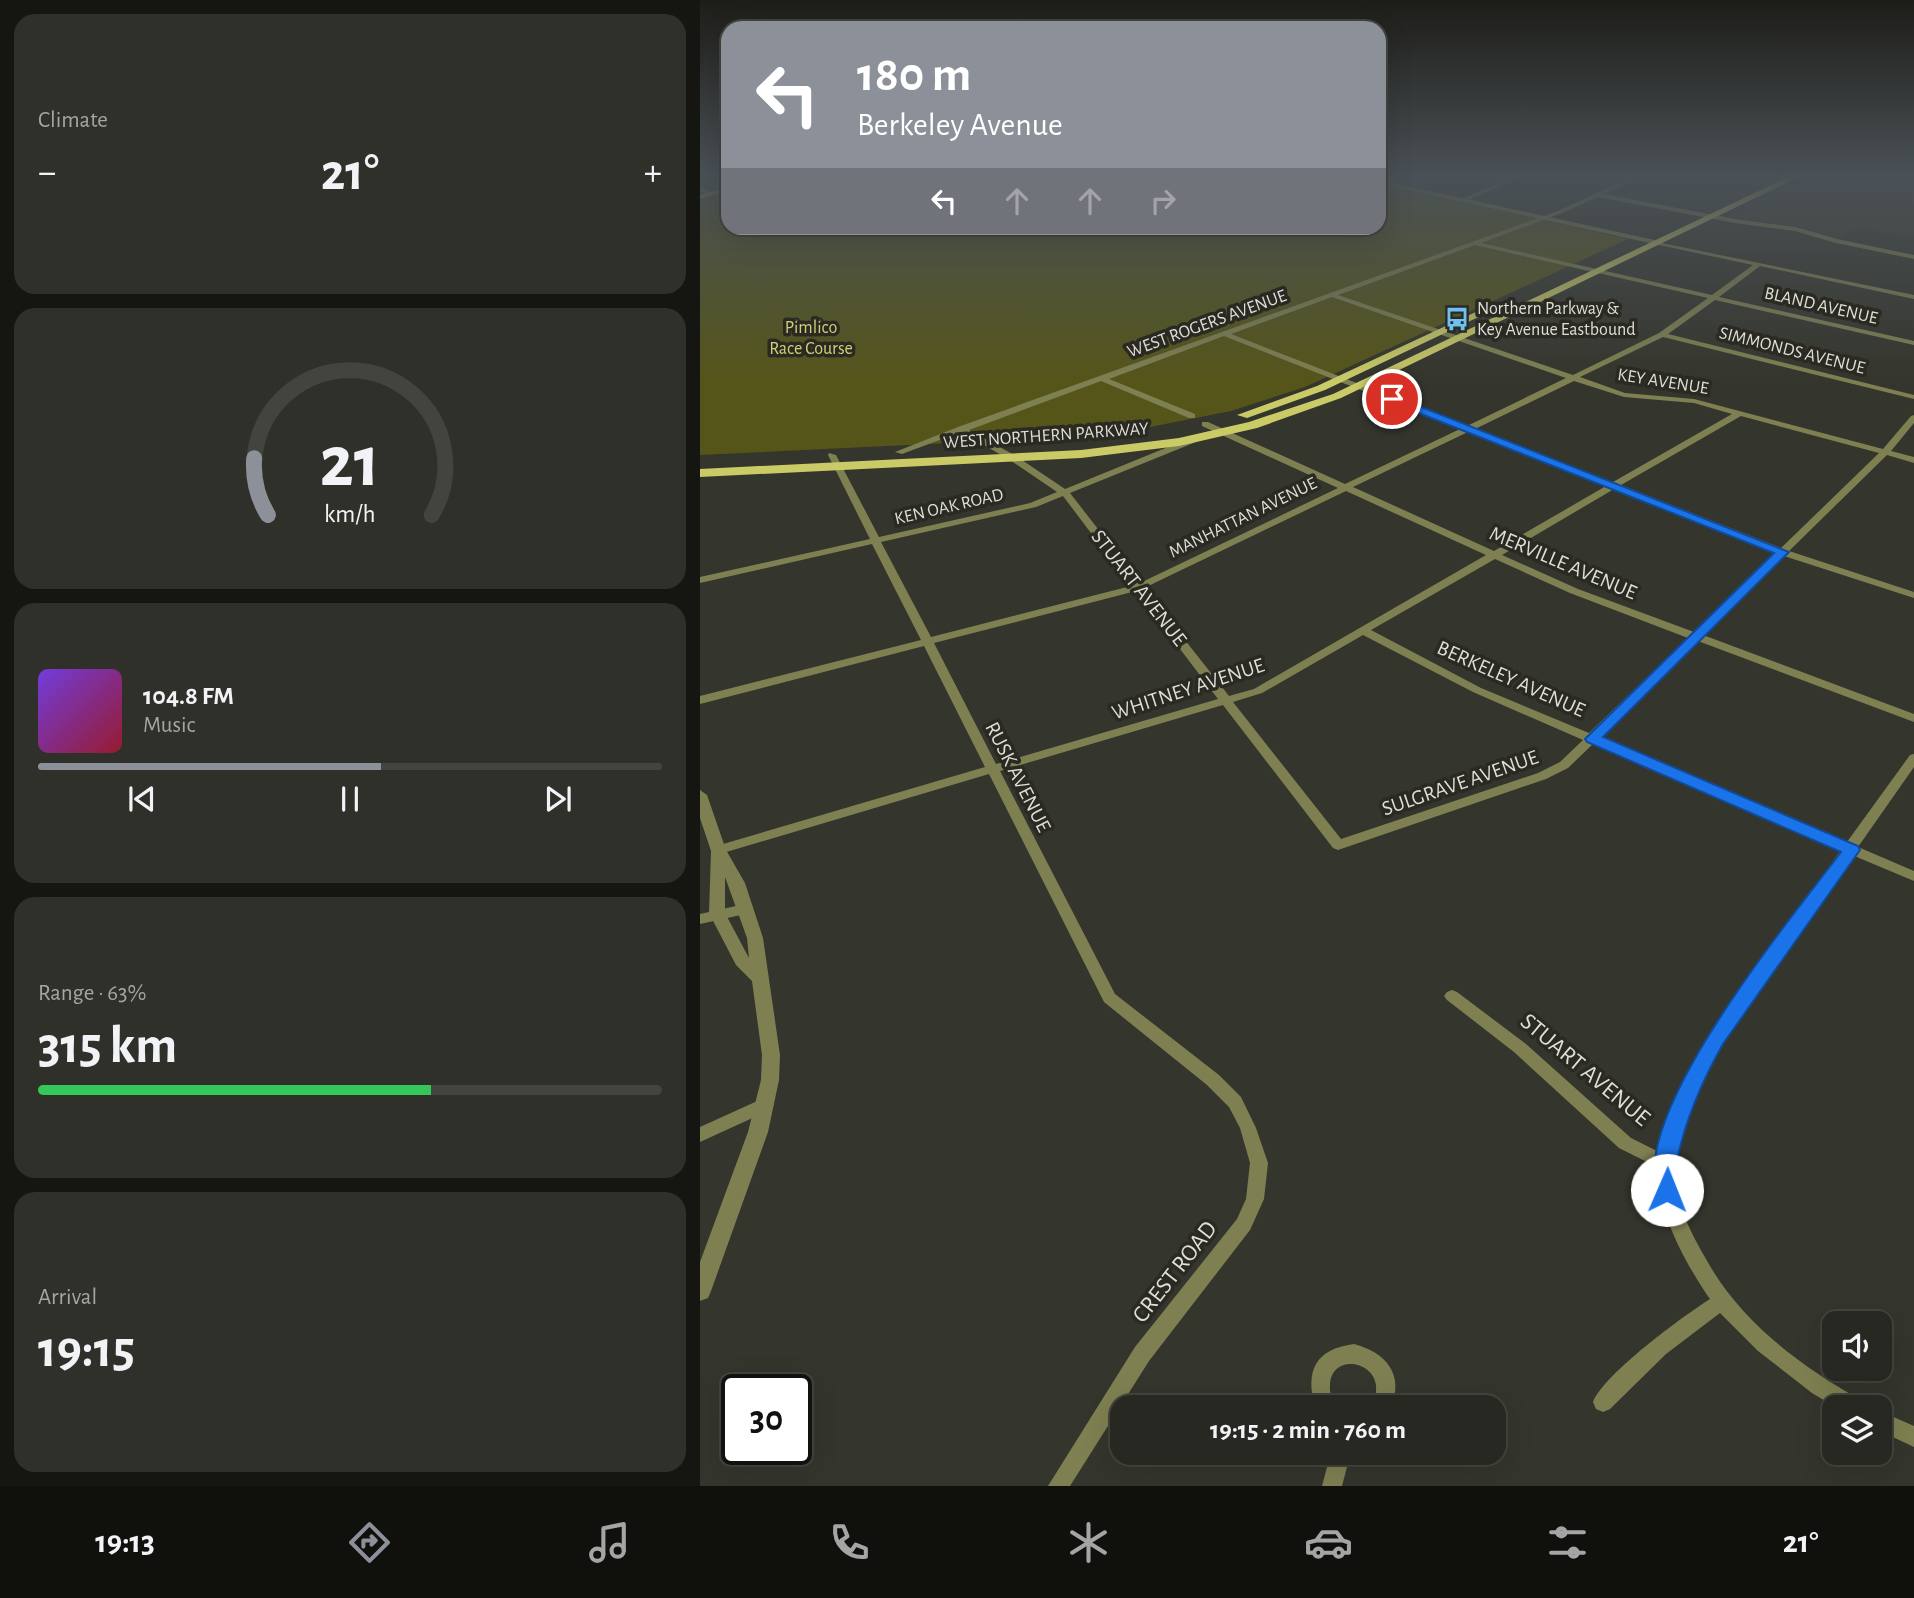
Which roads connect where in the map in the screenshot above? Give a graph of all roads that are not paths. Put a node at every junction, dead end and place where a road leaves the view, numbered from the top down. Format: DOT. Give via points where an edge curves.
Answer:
graph roads {
  1 [pos="1471,244"];
  2 [pos="1481,244"];
  3 [pos="1630,244"];
  4 [pos="1655,244"];
  5 [pos="1664,244"];
  6 [pos="1852,244"];
  7 [pos="1914,257"];
  8 [pos="1759,264"];
  9 [pos="1581,267"];
  10 [pos="1599,271"];
  11 [pos="1332,295"];
  12 [pos="1712,297"];
  13 [pos="1914,297"];
  14 [pos="1507,302"];
  15 [pos="1495,307"];
  16 [pos="1441,333"];
  17 [pos="1225,334"];
  18 [pos="1662,335"];
  19 [pos="1457,339"];
  20 [pos="1914,343"];
  21 [pos="1572,377"];
  22 [pos="1103,379"];
  23 [pos="1342,379"];
  24 [pos="1359,386"];
  25 [pos="1914,397"];
  26 [pos="1740,413"];
  27 [pos="1192,416"];
  28 [pos="1914,418"];
  29 [pos="1205,424"];
  30 [pos="961,429"];
  31 [pos="1467,429"];
  32 [pos="1223,433"];
  33 [pos="1196,438"];
  34 [pos="994,448"];
  35 [pos="899,452"];
  36 [pos="1885,453"];
  37 [pos="1013,458"];
  38 [pos="1914,460"];
  39 [pos="700,461"];
  40 [pos="835,461"];
  41 [pos="700,473"];
  42 [pos="1615,486"];
  43 [pos="1346,488"];
  44 [pos="1065,493"];
  45 [pos="875,541"];
  46 [pos="1783,552"];
  47 [pos="1495,555"];
  48 [pos="700,580"];
  49 [pos="1139,587"];
  50 [pos="1914,595"];
  51 [pos="1364,631"];
  52 [pos="1697,637"];
  53 [pos="928,642"];
  54 [pos="700,700"];
  55 [pos="1227,701"];
  56 [pos="1914,718"];
  57 [pos="1593,739"];
  58 [pos="1914,758"];
  59 [pos="992,769"];
  60 [pos="700,794"];
  61 [pos="703,817"];
  62 [pos="1338,845"];
  63 [pos="718,850"];
  64 [pos="1852,850"];
  65 [pos="1914,876"];
  66 [pos="744,909"];
  67 [pos="717,913"];
  68 [pos="700,919"];
  69 [pos="759,977"];
  70 [pos="1452,996"];
  71 [pos="1213,1080"];
  72 [pos="766,1104"];
  73 [pos="700,1135"];
  74 [pos="1665,1163"];
  75 [pos="700,1291"];
  76 [pos="1722,1301"];
  77 [pos="1319,1395"];
  78 [pos="1384,1395"];
  79 [pos="1835,1395"];
  80 [pos="1603,1402"];
  81 [pos="1892,1427"];
  82 [pos="1914,1437"];
  83 [pos="1338,1465"];
  84 [pos="1059,1486"];
  85 [pos="1332,1486"];
  1 -- 11 [label="street, WEST ROGERS AVENUE"];
  2 -- 9 [label="street, BLAND AVENUE"];
  3 -- 9 [label="main road"];
  4 -- 10 [label="main road, WEST NORTHERN PARKWAY"];
  5 -- 8 [label="street"];
  6 -- 7 [label="street"];
  8 -- 12 [label="street, MANHATTAN AVENUE"];
  8 -- 13 [label="street"];
  9 -- 10 [label="street, BLAND AVENUE"];
  9 -- 14 [label="main road"];
  10 -- 12 [label="street, BLAND AVENUE"];
  10 -- 19 [label="main road, WEST NORTHERN PARKWAY"];
  11 -- 16 [label="street, KEY AVENUE"];
  11 -- 17 [label="street, WEST ROGERS AVENUE"];
  12 -- 18 [label="street, MANHATTAN AVENUE"];
  12 -- 20 [label="street, BLAND AVENUE"];
  15 -- 16 [label="main road, WEST NORTHERN PARKWAY"];
  16 -- 19 [label="street, KEY AVENUE"];
  16 -- 23 [label="main road, WEST NORTHERN PARKWAY"];
  17 -- 22 [label="street, WEST ROGERS AVENUE"];
  17 -- 23 [label="street"];
  18 -- 21 [label="street, MANHATTAN AVENUE"];
  18 -- 25 [label="street, SIMMONDS AVENUE"];
  19 -- 21 [label="street, KEY AVENUE"];
  19 -- 24 [label="main road, WEST NORTHERN PARKWAY"];
  21 -- 26 [label="street, KEY AVENUE" via="1629,396 1688,400"];
  21 -- 31 [label="street, MANHATTAN AVENUE"];
  22 -- 27 [label="street"];
  22 -- 30 [label="street, WEST ROGERS AVENUE"];
  23 -- 24 [label="street"];
  23 -- 29 [label="main road, WEST NORTHERN PARKWAY" via="1283,403"];
  24 -- 31 [label="street"];
  24 -- 32 [label="main road, WEST NORTHERN PARKWAY" via="1298,411"];
  26 -- 36 [label="street, KEY AVENUE"];
  26 -- 42 [label="street, WHITNEY AVENUE"];
  28 -- 36 [label="street, SULGRAVE AVENUE"];
  29 -- 32 [label="street, MERVILLE AVENUE"];
  29 -- 34 [label="main road, WEST NORTHERN PARKWAY" via="1111,440"];
  30 -- 34 [label="street, STUART AVENUE"];
  30 -- 35 [label="street, WEST ROGERS AVENUE"];
  31 -- 42 [label="street"];
  31 -- 43 [label="street, MANHATTAN AVENUE"];
  32 -- 33 [label="main road, WEST NORTHERN PARKWAY"];
  32 -- 43 [label="street, MERVILLE AVENUE"];
  33 -- 37 [label="main road, WEST NORTHERN PARKWAY" via="1114,451"];
  33 -- 44 [label="street, KEN OAK ROAD"];
  34 -- 35 [label="main road, WEST NORTHERN PARKWAY"];
  34 -- 37 [label="street, STUART AVENUE"];
  35 -- 40 [label="main road, WEST NORTHERN PARKWAY"];
  36 -- 38 [label="street, KEY AVENUE"];
  36 -- 46 [label="street, SULGRAVE AVENUE"];
  37 -- 40 [label="main road, WEST NORTHERN PARKWAY"];
  37 -- 44 [label="street, STUART AVENUE"];
  39 -- 40 [label="main road, WEST NORTHERN PARKWAY"];
  40 -- 41 [label="main road, WEST NORTHERN PARKWAY"];
  40 -- 45 [label="street, RUSK AVENUE"];
  42 -- 46 [label="street"];
  42 -- 47 [label="street, WHITNEY AVENUE"];
  43 -- 47 [label="street, MERVILLE AVENUE"];
  43 -- 49 [label="street, MANHATTAN AVENUE"];
  44 -- 45 [label="street, KEN OAK ROAD" via="1033,506"];
  44 -- 49 [label="street, STUART AVENUE"];
  45 -- 48 [label="street, KEN OAK ROAD"];
  45 -- 53 [label="street, RUSK AVENUE"];
  46 -- 50 [label="street"];
  46 -- 52 [label="street, SULGRAVE AVENUE"];
  47 -- 51 [label="street, WHITNEY AVENUE"];
  47 -- 52 [label="street, MERVILLE AVENUE"];
  49 -- 53 [label="street, MANHATTAN AVENUE"];
  49 -- 55 [label="street, STUART AVENUE"];
  51 -- 55 [label="street, WHITNEY AVENUE" via="1266,687"];
  51 -- 57 [label="street, BERKELEY AVENUE" via="1467,686"];
  52 -- 56 [label="street, MERVILLE AVENUE"];
  52 -- 57 [label="street, SULGRAVE AVENUE"];
  53 -- 54 [label="street, MANHATTAN AVENUE"];
  53 -- 59 [label="street, RUSK AVENUE"];
  55 -- 59 [label="street, WHITNEY AVENUE"];
  55 -- 62 [label="street, STUART AVENUE"];
  57 -- 62 [label="street, SULGRAVE AVENUE" via="1555,771"];
  57 -- 64 [label="street, BERKELEY AVENUE"];
  58 -- 64 [label="street"];
  59 -- 63 [label="street, WHITNEY AVENUE"];
  59 -- 71 [label="street, RUSK AVENUE" via="1109,998"];
  60 -- 61 [label="street"];
  61 -- 63 [label="street"];
  63 -- 66 [label="street" via="737,883"];
  63 -- 67 [label="street"];
  64 -- 65 [label="street, BERKELEY AVENUE"];
  64 -- 74 [label="street" via="1716,1038 1681,1108"];
  66 -- 67 [label="street"];
  66 -- 69 [label="street" via="757,946"];
  67 -- 68 [label="street"];
  67 -- 69 [label="street" via="743,961"];
  69 -- 72 [label="street" via="771,1055"];
  70 -- 74 [label="street, STUART AVENUE" via="1520,1048 1625,1143"];
  71 -- 84 [label="street, CREST ROAD" via="1235,1102 1248,1128 1259,1163 1255,1199 1244,1224 1142,1354"];
  72 -- 73 [label="street"];
  72 -- 75 [label="street"];
  74 -- 76 [label="street" via="1667,1190 1676,1216"];
  76 -- 79 [label="street" via="1805,1376"];
  76 -- 80 [label="street" via="1666,1340"];
  77 -- 78 [label="street" via="1324,1367 1344,1354 1358,1354 1374,1361 1383,1372"];
  81 -- 82 [label="street"];
  83 -- 85 [label="street"];
}
